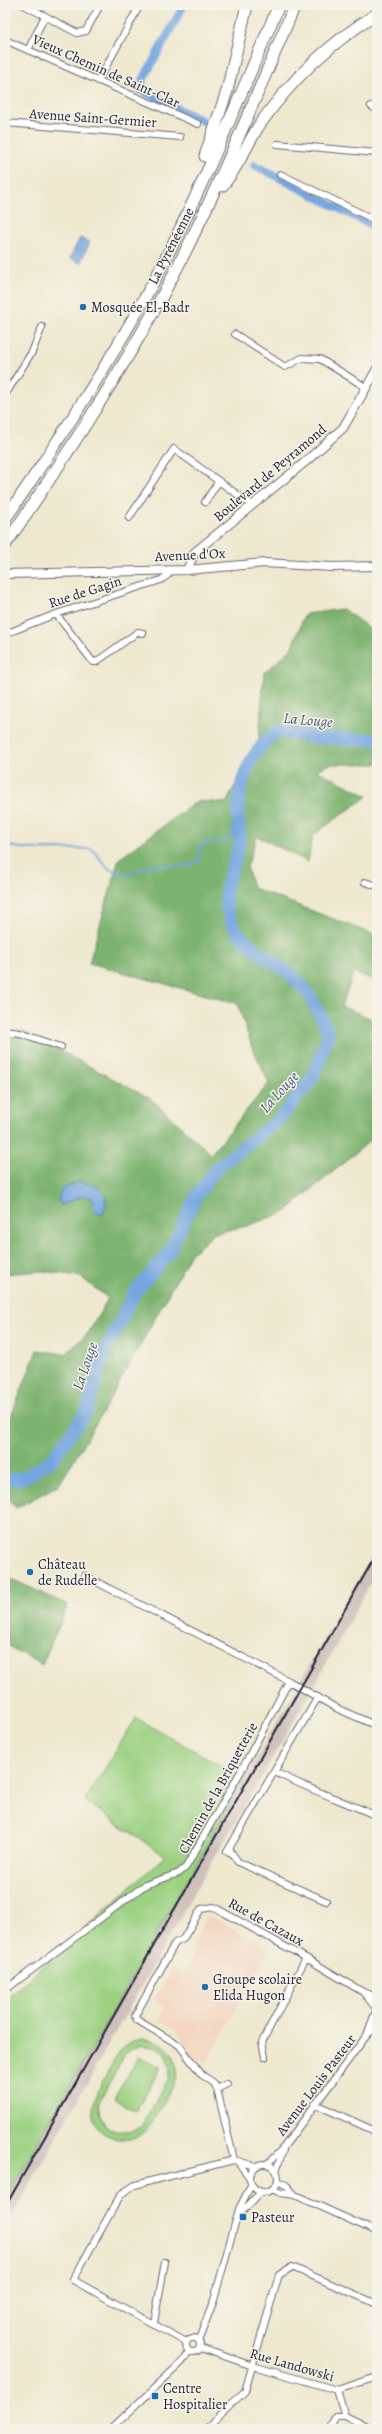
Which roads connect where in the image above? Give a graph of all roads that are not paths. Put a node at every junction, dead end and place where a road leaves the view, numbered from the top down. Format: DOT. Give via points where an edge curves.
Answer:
graph roads {
  1 [pos="24,5"];
  2 [pos="100,5"];
  3 [pos="140,5"];
  4 [pos="247,5"];
  5 [pos="279,5"];
  6 [pos="295,5"];
  7 [pos="377,14"];
  8 [pos="45,16"];
  9 [pos="5,40"];
  10 [pos="28,50"];
  11 [pos="98,81"];
  12 [pos="371,106"];
  13 [pos="377,110"];
  14 [pos="5,123"];
  15 [pos="198,124"];
  16 [pos="180,137"];
  17 [pos="276,144"];
  18 [pos="377,153"];
  19 [pos="280,174"];
  20 [pos="212,197"];
  21 [pos="377,221"];
  22 [pos="182,225"];
  23 [pos="42,327"];
  24 [pos="235,334"];
  25 [pos="377,369"];
  26 [pos="367,388"];
  27 [pos="5,395"];
  28 [pos="219,482"];
  29 [pos="205,502"];
  30 [pos="252,505"];
  31 [pos="129,518"];
  32 [pos="5,519"];
  33 [pos="5,545"];
  34 [pos="377,566"];
  35 [pos="187,570"];
  36 [pos="169,571"];
  37 [pos="8,574"];
  38 [pos="56,614"];
  39 [pos="5,634"];
  40 [pos="143,634"];
  41 [pos="365,882"];
  42 [pos="377,886"];
  43 [pos="5,1031"];
  44 [pos="61,1047"];
  45 [pos="85,1576"];
  46 [pos="289,1681"];
  47 [pos="318,1697"];
  48 [pos="377,1726"];
  49 [pos="275,1772"];
  50 [pos="377,1816"];
  51 [pos="326,1901"];
  52 [pos="306,1958"];
  53 [pos="5,1990"];
  54 [pos="363,1992"];
  55 [pos="377,1997"];
  56 [pos="376,2010"];
  57 [pos="377,2026"];
  58 [pos="367,2035"];
  59 [pos="265,2056"];
  60 [pos="227,2084"];
  61 [pos="217,2089"];
  62 [pos="315,2104"];
  63 [pos="377,2132"];
  64 [pos="283,2148"];
  65 [pos="236,2161"];
  66 [pos="267,2164"];
  67 [pos="255,2166"];
  68 [pos="276,2171"];
  69 [pos="249,2177"];
  70 [pos="278,2181"];
  71 [pos="251,2185"];
  72 [pos="272,2189"];
  73 [pos="261,2192"];
  74 [pos="294,2195"];
  75 [pos="238,2216"];
  76 [pos="377,2232"];
  77 [pos="165,2262"];
  78 [pos="377,2304"];
  79 [pos="154,2323"];
  80 [pos="199,2340"];
  81 [pos="186,2342"];
  82 [pos="200,2348"];
  83 [pos="189,2351"];
  84 [pos="253,2366"];
  85 [pos="377,2377"];
  86 [pos="338,2390"];
  87 [pos="345,2416"];
  88 [pos="111,2429"];
  89 [pos="206,2429"];
  90 [pos="330,2429"];
  91 [pos="373,2429"];
  1 -- 8 [label="street"];
  2 -- 8 [label="street" via="86,31 82,32"];
  3 -- 11 [label="street"];
  4 -- 22 [label="highway" via="217,125 179,217"];
  5 -- 22 [label="highway, La Pyrénéenne"];
  6 -- 20 [label="highway, La Pyrénéenne"];
  7 -- 20 [label="highway" via="333,45 294,82 260,124 226,181"];
  8 -- 10 [label="street"];
  9 -- 10 [label="street, Vieux Chemin de Saint-Clar"];
  10 -- 11 [label="street, Vieux Chemin de Saint-Clar"];
  11 -- 15 [label="street, Vieux Chemin de Saint-Clar"];
  12 -- 13 [label="street"];
  14 -- 16 [label="street, Avenue Saint-Germier"];
  17 -- 18 [label="street"];
  19 -- 21 [label="street"];
  20 -- 33 [label="highway, La Pyrénéenne" via="131,352"];
  22 -- 32 [label="highway, La Pyrénéenne" via="118,345"];
  23 -- 27 [label="street" via="32,352"];
  24 -- 26 [label="street" via="285,367 302,358 320,359"];
  25 -- 26 [label="street, Boulevard de Peyramond"];
  26 -- 30 [label="street, Boulevard de Peyramond" via="343,428 304,464"];
  28 -- 29 [label="street"];
  28 -- 30 [label="street"];
  28 -- 31 [label="street" via="174,449"];
  30 -- 35 [label="street, Boulevard de Peyramond" via="195,552"];
  34 -- 35 [label="street, Avenue d'Ox" via="332,567 265,563"];
  35 -- 36 [label="street, Avenue d'Ox"];
  36 -- 37 [label="street, Avenue d'Ox"];
  36 -- 38 [label="street, Rue de Gagin" via="168,576 161,580"];
  38 -- 39 [label="street, Rue de Gagin"];
  38 -- 40 [label="street" via="93,662 138,632"];
  41 -- 42 [label="street"];
  43 -- 44 [label="street" via="20,1033"];
  45 -- 46 [label="street"];
  46 -- 47 [label="street"];
  46 -- 53 [label="street, Chemin de la Briquetterie" via="245,1765 186,1867 179,1873 145,1885"];
  47 -- 48 [label="street"];
  47 -- 49 [label="street"];
  49 -- 50 [label="street" via="310,1790 332,1796"];
  49 -- 51 [label="street" via="228,1851 238,1862"];
  52 -- 54 [label="street, Rue de Cazaux"];
  52 -- 59 [label="street" via="262,2042"];
  52 -- 61 [label="street, Rue de Cazaux" via="214,1907 201,1909 183,1939 175,1943 135,2012 137,2020 179,2045 202,2075 214,2083"];
  54 -- 55 [label="street, Rue de Cazaux"];
  54 -- 56 [label="street, Rue de Cazaux"];
  56 -- 58 [label="street, Avenue Louis Pasteur"];
  57 -- 58 [label="street, Avenue Louis Pasteur"];
  58 -- 62 [label="street, Avenue Louis Pasteur"];
  60 -- 61 [label="street"];
  61 -- 65 [label="street"];
  62 -- 63 [label="street"];
  62 -- 64 [label="street, Avenue Louis Pasteur"];
  64 -- 66 [label="street, Avenue Louis Pasteur"];
  64 -- 68 [label="street, Avenue Louis Pasteur"];
  65 -- 67 [label="street"];
  65 -- 69 [label="street"];
  65 -- 79 [label="street" via="135,2185 121,2194 73,2280"];
  66 -- 67 [label="street"];
  66 -- 68 [label="street"];
  67 -- 69 [label="street"];
  68 -- 70 [label="street"];
  69 -- 71 [label="street"];
  70 -- 72 [label="street"];
  70 -- 74 [label="street" via="286,2184"];
  71 -- 73 [label="street"];
  71 -- 75 [label="street"];
  72 -- 73 [label="street"];
  72 -- 74 [label="street"];
  73 -- 75 [label="street"];
  74 -- 76 [label="street"];
  75 -- 80 [label="street" via="214,2300"];
  77 -- 79 [label="street"];
  78 -- 84 [label="street" via="292,2267 279,2275"];
  79 -- 81 [label="street"];
  80 -- 81 [label="street" via="192,2337"];
  80 -- 82 [label="street"];
  81 -- 83 [label="street"];
  82 -- 83 [label="street" via="195,2352"];
  82 -- 84 [label="street, Rue Landowski"];
  83 -- 88 [label="street" via="182,2362"];
  84 -- 86 [label="street, Rue Landowski"];
  84 -- 89 [label="street" via="245,2391"];
  85 -- 86 [label="street, Rue Landowski"];
  86 -- 87 [label="street"];
  87 -- 90 [label="street" via="336,2416"];
  87 -- 91 [label="street"];
}
